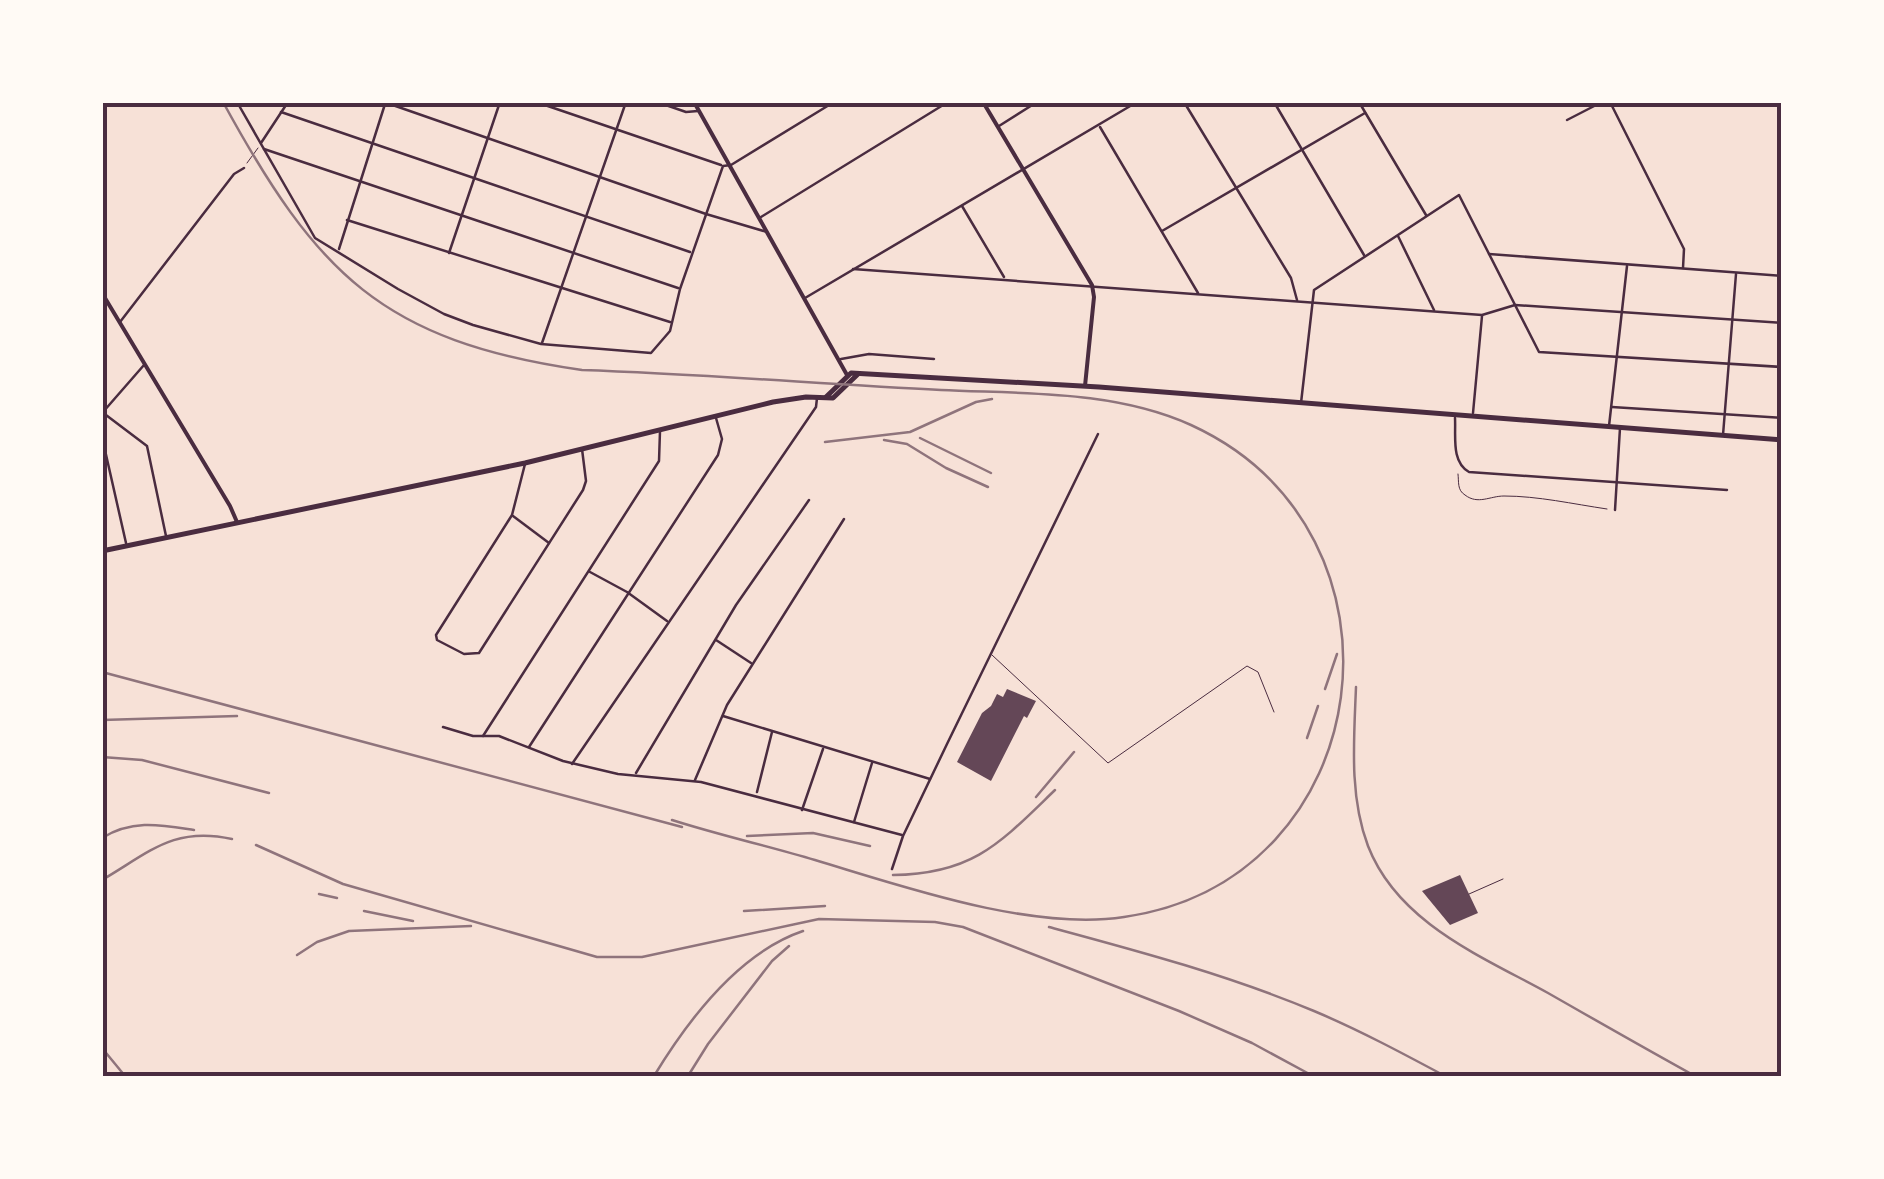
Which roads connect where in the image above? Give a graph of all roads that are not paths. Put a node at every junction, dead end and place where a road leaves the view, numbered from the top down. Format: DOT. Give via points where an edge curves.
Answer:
graph roads {
  1 [pos="237,102"];
  2 [pos="288,102"];
  3 [pos="500,102"];
  4 [pos="536,102"];
  5 [pos="626,102"];
  6 [pos="657,102"];
  7 [pos="704,102"];
  8 [pos="834,102"];
  9 [pos="948,102"];
  10 [pos="983,102"];
  11 [pos="1038,102"];
  12 [pos="1137,102"];
  13 [pos="1184,102"];
  14 [pos="1274,102"];
  15 [pos="1358,102"];
  16 [pos="1602,102"];
  17 [pos="1610,102"];
  18 [pos="385,103"];
  19 [pos="697,107"];
  20 [pos="282,112"];
  21 [pos="1365,113"];
  22 [pos="1567,120"];
  23 [pos="998,126"];
  24 [pos="1100,126"];
  25 [pos="616,130"];
  26 [pos="488,138"];
  27 [pos="372,144"];
  28 [pos="260,147"];
  29 [pos="1302,150"];
  30 [pos="731,165"];
  31 [pos="722,166"];
  32 [pos="244,168"];
  33 [pos="1024,170"];
  34 [pos="601,175"];
  35 [pos="474,178"];
  36 [pos="360,180"];
  37 [pos="1236,188"];
  38 [pos="962,205"];
  39 [pos="463,214"];
  40 [pos="706,214"];
  41 [pos="584,216"];
  42 [pos="1426,216"];
  43 [pos="761,217"];
  44 [pos="347,220"];
  45 [pos="1162,231"];
  46 [pos="769,232"];
  47 [pos="1398,235"];
  48 [pos="338,250"];
  49 [pos="573,252"];
  50 [pos="692,252"];
  51 [pos="449,253"];
  52 [pos="1489,254"];
  53 [pos="1365,256"];
  54 [pos="1627,264"];
  55 [pos="1683,268"];
  56 [pos="853,269"];
  57 [pos="1736,272"];
  58 [pos="1782,276"];
  59 [pos="1005,279"];
  60 [pos="1092,285"];
  61 [pos="680,288"];
  62 [pos="560,289"];
  63 [pos="102,293"];
  64 [pos="1198,294"];
  65 [pos="804,299"];
  66 [pos="1297,301"];
  67 [pos="1310,302"];
  68 [pos="1515,305"];
  69 [pos="111,307"];
  70 [pos="102,308"];
  71 [pos="1434,310"];
  72 [pos="1622,312"];
  73 [pos="1482,314"];
  74 [pos="1732,320"];
  75 [pos="120,322"];
  76 [pos="672,322"];
  77 [pos="1782,323"];
  78 [pos="541,344"];
  79 [pos="1618,357"];
  80 [pos="838,359"];
  81 [pos="934,360"];
  82 [pos="1729,363"];
  83 [pos="144,364"];
  84 [pos="1782,367"];
  85 [pos="849,377"];
  86 [pos="1086,386"];
  87 [pos="817,397"];
  88 [pos="1301,403"];
  89 [pos="1612,406"];
  90 [pos="103,412"];
  91 [pos="1726,413"];
  92 [pos="716,416"];
  93 [pos="1455,417"];
  94 [pos="1472,418"];
  95 [pos="1782,418"];
  96 [pos="1609,426"];
  97 [pos="1620,427"];
  98 [pos="660,430"];
  99 [pos="1098,434"];
  100 [pos="1723,435"];
  101 [pos="102,437"];
  102 [pos="1782,440"];
  103 [pos="582,449"];
  104 [pos="525,463"];
  105 [pos="1618,480"];
  106 [pos="1727,490"];
  107 [pos="809,500"];
  108 [pos="1615,510"];
  109 [pos="512,515"];
  110 [pos="844,519"];
  111 [pos="237,523"];
  112 [pos="167,538"];
  113 [pos="549,543"];
  114 [pos="126,546"];
  115 [pos="102,551"];
  116 [pos="589,571"];
  117 [pos="627,592"];
  118 [pos="668,622"];
  119 [pos="715,639"];
  120 [pos="992,655"];
  121 [pos="753,664"];
  122 [pos="1274,712"];
  123 [pos="721,716"];
  124 [pos="443,728"];
  125 [pos="773,731"];
  126 [pos="483,736"];
  127 [pos="528,747"];
  128 [pos="824,747"];
  129 [pos="872,761"];
  130 [pos="572,764"];
  131 [pos="635,775"];
  132 [pos="932,779"];
  133 [pos="694,780"];
  134 [pos="756,795"];
  135 [pos="802,810"];
  136 [pos="854,823"];
  137 [pos="903,836"];
  138 [pos="892,869"];
  139 [pos="1503,879"];
  140 [pos="1469,894"];
  1 -- 28 [label="street"];
  2 -- 20 [label="street"];
  3 -- 26 [label="street"];
  4 -- 25 [label="street"];
  5 -- 25 [label="street"];
  6 -- 19 [label="street" via="686,112"];
  7 -- 19 [label="street"];
  8 -- 30 [label="street"];
  9 -- 43 [label="street"];
  10 -- 23 [label="street"];
  11 -- 23 [label="street"];
  12 -- 24 [label="street"];
  13 -- 37 [label="street"];
  14 -- 29 [label="street"];
  15 -- 21 [label="street"];
  16 -- 22 [label="street"];
  17 -- 55 [label="street" via="1684,249"];
  18 -- 26 [label="street"];
  18 -- 27 [label="street"];
  19 -- 30 [label="street"];
  20 -- 27 [label="street"];
  20 -- 28 [label="street"];
  21 -- 29 [label="street"];
  21 -- 42 [label="street"];
  23 -- 33 [label="street"];
  24 -- 33 [label="street"];
  24 -- 45 [label="street"];
  25 -- 31 [label="street"];
  25 -- 34 [label="street"];
  26 -- 34 [label="street"];
  26 -- 35 [label="street"];
  27 -- 35 [label="street"];
  27 -- 36 [label="street"];
  28 -- 36 [label="street"];
  28 -- 48 [label="street" via="315,238"];
  29 -- 37 [label="street"];
  29 -- 53 [label="street"];
  30 -- 31 [label="street"];
  30 -- 43 [label="street"];
  31 -- 40 [label="street"];
  32 -- 75 [label="street"];
  33 -- 38 [label="street"];
  33 -- 60 [label="street"];
  34 -- 40 [label="street"];
  34 -- 41 [label="street"];
  35 -- 39 [label="street"];
  35 -- 41 [label="street"];
  36 -- 39 [label="street"];
  36 -- 44 [label="street"];
  37 -- 45 [label="street"];
  37 -- 66 [label="street" via="1291,278"];
  38 -- 56 [label="street"];
  38 -- 59 [label="street"];
  39 -- 49 [label="street"];
  39 -- 51 [label="street"];
  40 -- 46 [label="street"];
  40 -- 50 [label="street"];
  41 -- 49 [label="street"];
  41 -- 50 [label="street"];
  42 -- 47 [label="street"];
  42 -- 52 [label="street" via="1459,194"];
  43 -- 46 [label="street"];
  44 -- 48 [label="street"];
  44 -- 51 [label="street"];
  45 -- 64 [label="street"];
  46 -- 65 [label="street"];
  47 -- 53 [label="street"];
  47 -- 71 [label="street"];
  48 -- 78 [label="street" via="444,314"];
  49 -- 61 [label="street"];
  49 -- 62 [label="street"];
  50 -- 61 [label="street"];
  51 -- 62 [label="street"];
  52 -- 54 [label="street"];
  52 -- 68 [label="street"];
  53 -- 67 [label="street" via="1316,287"];
  54 -- 55 [label="street"];
  54 -- 72 [label="street"];
  55 -- 57 [label="street"];
  56 -- 59 [label="street"];
  56 -- 65 [label="street"];
  57 -- 58 [label="street"];
  57 -- 74 [label="street"];
  59 -- 60 [label="street"];
  60 -- 64 [label="street"];
  60 -- 86 [label="street"];
  61 -- 76 [label="street"];
  62 -- 76 [label="street"];
  62 -- 78 [label="street"];
  63 -- 69 [label="street"];
  64 -- 66 [label="street"];
  65 -- 80 [label="street"];
  66 -- 67 [label="street"];
  67 -- 71 [label="street"];
  67 -- 88 [label="street"];
  68 -- 72 [label="street"];
  68 -- 73 [label="street"];
  68 -- 79 [label="street" via="1539,352"];
  69 -- 70 [label="street"];
  69 -- 75 [label="street"];
  71 -- 73 [label="street"];
  72 -- 74 [label="street"];
  72 -- 79 [label="street"];
  73 -- 94 [label="street"];
  74 -- 77 [label="street"];
  74 -- 82 [label="street"];
  75 -- 83 [label="street"];
  76 -- 78 [label="street" via="650,353"];
  79 -- 82 [label="street"];
  79 -- 89 [label="street"];
  80 -- 81 [label="street" via="869,354"];
  80 -- 85 [label="street"];
  82 -- 84 [label="street"];
  82 -- 91 [label="street"];
  83 -- 90 [label="street"];
  83 -- 111 [label="street"];
  85 -- 86 [label="main road"];
  85 -- 87 [label="main road"];
  86 -- 88 [label="main road"];
  87 -- 92 [label="main road"];
  87 -- 118 [label="street"];
  88 -- 93 [label="main road"];
  89 -- 91 [label="street"];
  89 -- 96 [label="street"];
  90 -- 112 [label="street" via="148,446"];
  91 -- 95 [label="street"];
  91 -- 100 [label="street"];
  92 -- 98 [label="main road"];
  92 -- 117 [label="street" via="718,455"];
  93 -- 94 [label="main road"];
  93 -- 105 [label="street" via="1457,459 1469,472"];
  94 -- 96 [label="main road"];
  96 -- 97 [label="main road"];
  97 -- 100 [label="main road"];
  97 -- 105 [label="street"];
  98 -- 103 [label="main road"];
  98 -- 116 [label="street" via="658,460"];
  99 -- 120 [label="street"];
  100 -- 102 [label="main road"];
  101 -- 114 [label="street"];
  103 -- 104 [label="main road"];
  103 -- 113 [label="street" via="586,481"];
  104 -- 109 [label="street"];
  104 -- 111 [label="main road"];
  105 -- 106 [label="street"];
  105 -- 108 [label="street"];
  107 -- 119 [label="street"];
  109 -- 113 [label="street"];
  109 -- 113 [label="street" via="437,640 479,653"];
  110 -- 121 [label="street"];
  111 -- 112 [label="main road"];
  112 -- 114 [label="main road"];
  114 -- 115 [label="main road"];
  116 -- 117 [label="street"];
  116 -- 126 [label="street"];
  117 -- 118 [label="street"];
  117 -- 127 [label="street"];
  118 -- 130 [label="street"];
  119 -- 121 [label="street"];
  119 -- 131 [label="street"];
  120 -- 122 [label="lane" via="1108,763 1247,666 1258,672"];
  120 -- 132 [label="street"];
  121 -- 123 [label="street"];
  123 -- 125 [label="street"];
  123 -- 133 [label="street"];
  124 -- 126 [label="street"];
  125 -- 128 [label="street"];
  125 -- 134 [label="street"];
  126 -- 127 [label="street"];
  127 -- 130 [label="street"];
  128 -- 129 [label="street"];
  128 -- 135 [label="street"];
  129 -- 132 [label="street"];
  129 -- 136 [label="street"];
  130 -- 131 [label="street"];
  131 -- 133 [label="street"];
  132 -- 137 [label="street"];
  133 -- 134 [label="street"];
  134 -- 135 [label="street"];
  135 -- 136 [label="street"];
  136 -- 137 [label="street"];
  137 -- 138 [label="street"];
  139 -- 140 [label="lane"];
}
